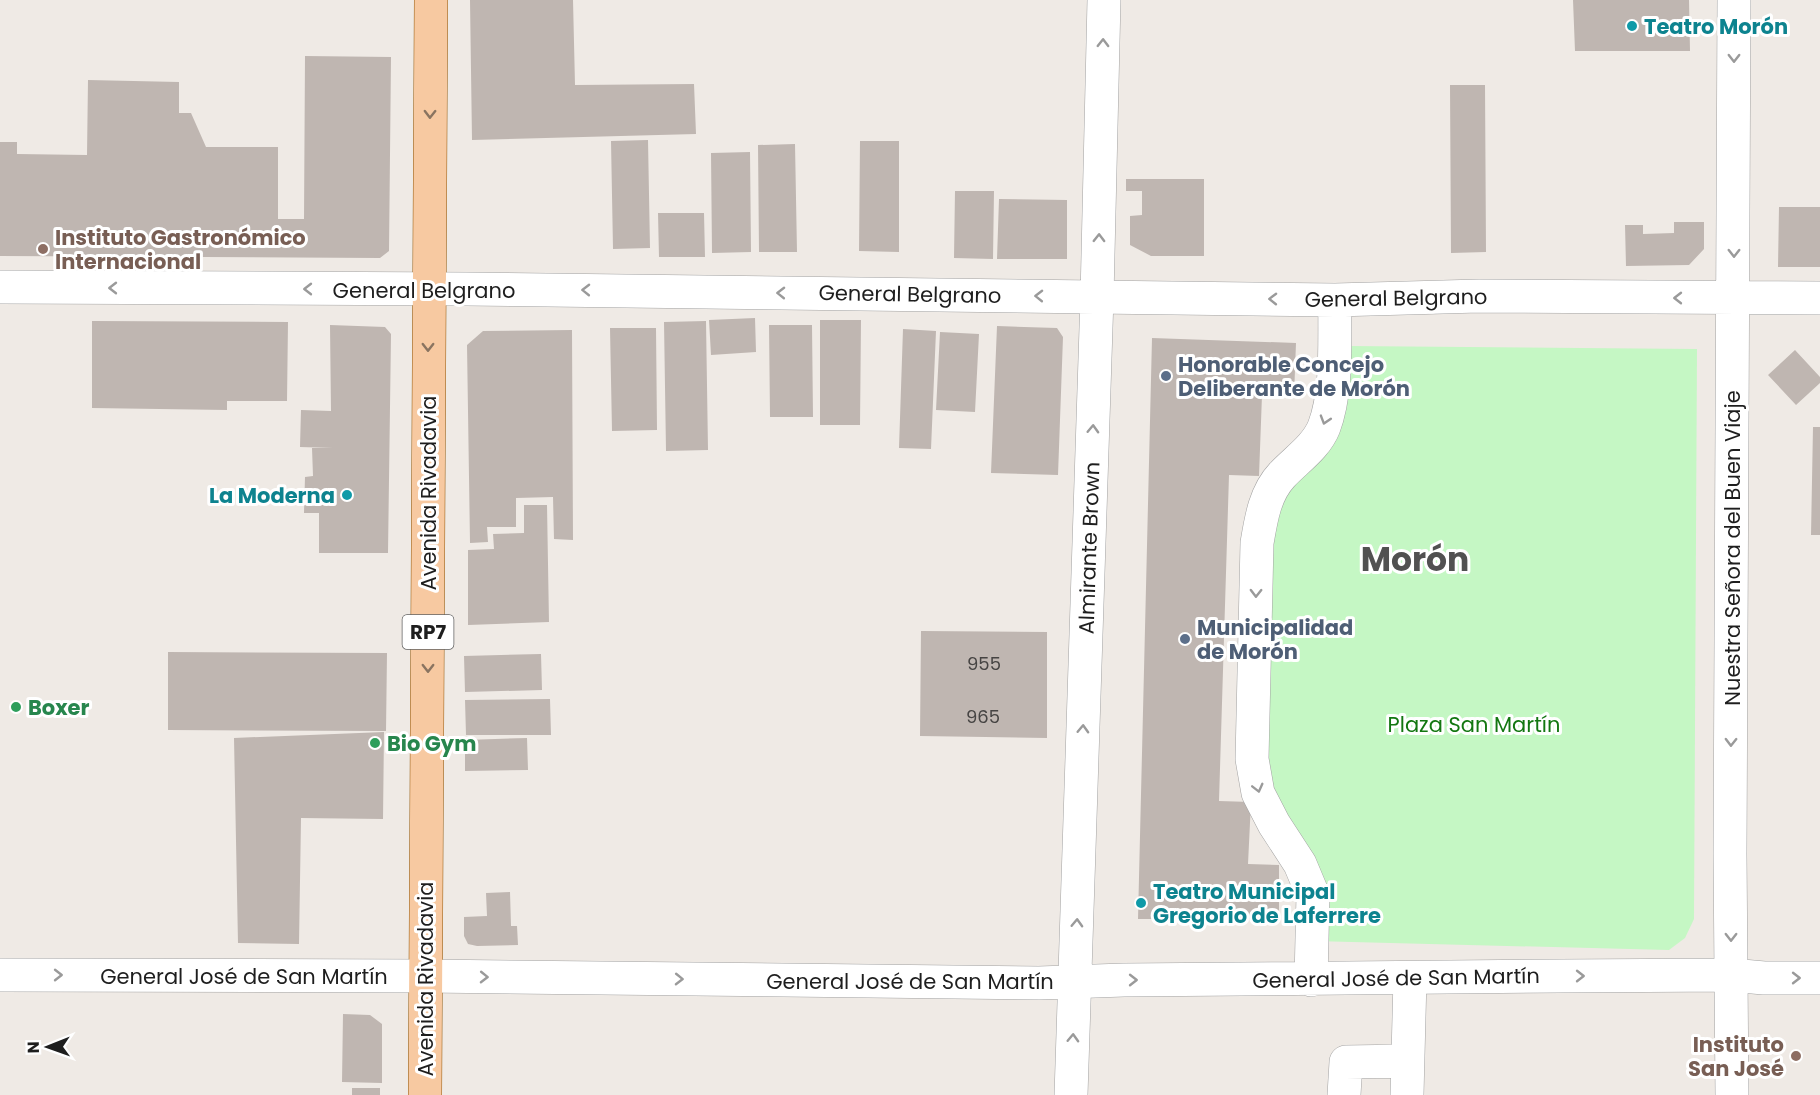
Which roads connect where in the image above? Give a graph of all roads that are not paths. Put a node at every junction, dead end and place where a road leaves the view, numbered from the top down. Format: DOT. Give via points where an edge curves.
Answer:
graph roads {
  1 [pos="431,0"];
  2 [pos="1104,0"];
  3 [pos="1734,0"];
  4 [pos="0,287"];
  5 [pos="430,289"];
  6 [pos="1097,297"];
  7 [pos="1733,297"];
  8 [pos="1820,298"];
  9 [pos="1335,300"];
  10 [pos="0,975"];
  11 [pos="1731,975"];
  12 [pos="426,976"];
  13 [pos="1410,978"];
  14 [pos="1820,978"];
  15 [pos="1311,980"];
  16 [pos="1075,982"];
  17 [pos="1407,1061"];
  18 [pos="424,1095"];
  19 [pos="1071,1095"];
  20 [pos="1344,1095"];
  21 [pos="1407,1095"];
  22 [pos="1732,1095"];
  1 -- 5 [label="main road, Avenida Rivadavia / RP7, one-way"];
  6 -- 2 [label="street, Almirante Brown, one-way"];
  3 -- 7 [label="street, Nuestra Señora del Buen Viaje, one-way"];
  5 -- 4 [label="street, General Belgrano, one-way"];
  6 -- 5 [label="street, General Belgrano, one-way"];
  5 -- 12 [label="main road, Avenida Rivadavia / RP7, one-way"];
  9 -- 6 [label="street, General Belgrano, one-way"];
  16 -- 6 [label="street, Almirante Brown, one-way"];
  7 -- 8 [label="street, General Belgrano"];
  7 -- 9 [label="street, General Belgrano, one-way"];
  7 -- 11 [label="street, Nuestra Señora del Buen Viaje, one-way"];
  9 -- 15 [label="street, one-way" via="1332,397 1323,429 1306,454 1280,477 1263,508 1257,543 1252,759 1258,793 1300,864 1313,895"];
  10 -- 12 [label="street, General José de San Martín, one-way"];
  13 -- 11 [label="street, General José de San Martín, one-way"];
  11 -- 14 [label="street, General José de San Martín, one-way"];
  11 -- 22 [label="street, Nuestra Señora del Buen Viaje"];
  12 -- 16 [label="street, General José de San Martín, one-way"];
  12 -- 18 [label="main road, Avenida Rivadavia / RP7"];
  13 -- 15 [label="street, General José de San Martín"];
  13 -- 17 [label="street"];
  16 -- 15 [label="street, General José de San Martín, one-way"];
  19 -- 16 [label="street, Almirante Brown, one-way"];
  17 -- 20 [label="street" via="1346,1062"];
  17 -- 21 [label="street"];
}
